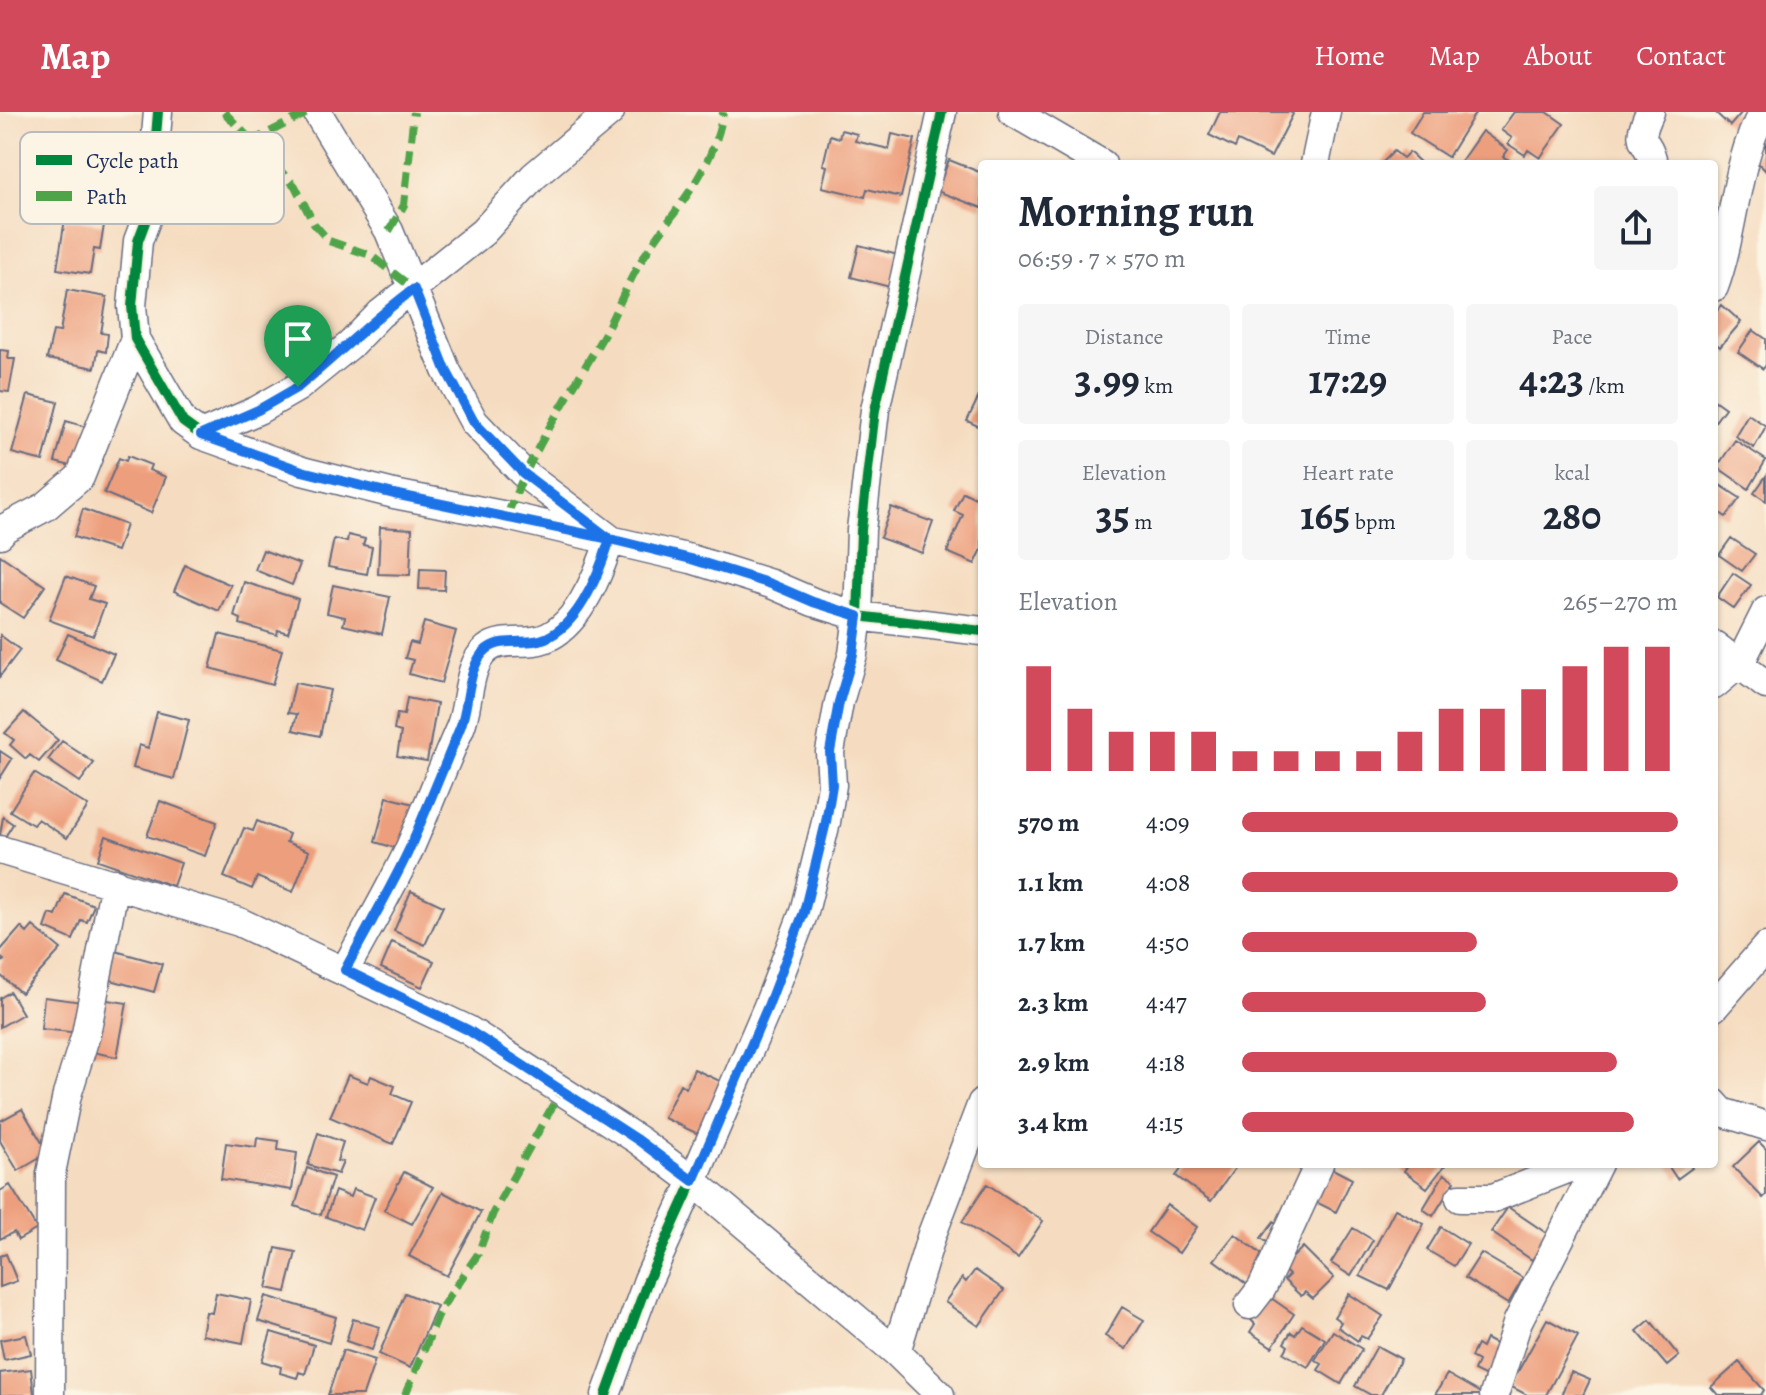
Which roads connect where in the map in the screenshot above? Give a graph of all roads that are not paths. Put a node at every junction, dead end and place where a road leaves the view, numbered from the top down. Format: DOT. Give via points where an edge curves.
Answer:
graph roads {
  1 [pos="158,112"];
  2 [pos="317,112"];
  3 [pos="610,112"];
  4 [pos="942,112"];
  5 [pos="1013,112"];
  6 [pos="1326,112"];
  7 [pos="1650,112"];
  8 [pos="1763,112"];
  9 [pos="156,132"];
  10 [pos="1095,160"];
  11 [pos="1316,160"];
  12 [pos="1652,160"];
  13 [pos="144,224"];
  14 [pos="1718,275"];
  15 [pos="414,289"];
  16 [pos="135,339"];
  17 [pos="201,435"];
  18 [pos="0,534"];
  19 [pos="610,539"];
  20 [pos="1766,611"];
  21 [pos="858,616"];
  22 [pos="978,631"];
  23 [pos="1718,648"];
  24 [pos="1740,663"];
  25 [pos="1718,682"];
  26 [pos="1766,685"];
  27 [pos="0,850"];
  28 [pos="115,883"];
  29 [pos="1766,947"];
  30 [pos="345,970"];
  31 [pos="1718,1002"];
  32 [pos="1718,1108"];
  33 [pos="978,1113"];
  34 [pos="1766,1126"];
  35 [pos="1317,1168"];
  36 [pos="1570,1168"];
  37 [pos="1596,1168"];
  38 [pos="693,1181"];
  39 [pos="1460,1198"];
  40 [pos="1249,1305"];
  41 [pos="896,1352"];
  42 [pos="50,1395"];
  43 [pos="606,1395"];
  44 [pos="940,1395"];
  45 [pos="1494,1395"];
  1 -- 9 [label="street"];
  2 -- 15 [label="street" via="389,231"];
  3 -- 15 [label="street"];
  4 -- 21 [label="street" via="875,410 861,530"];
  5 -- 10 [label="street"];
  6 -- 11 [label="street"];
  7 -- 12 [label="street" via="1641,141"];
  8 -- 14 [label="street" via="1753,129"];
  13 -- 16 [label="street" via="132,306"];
  15 -- 17 [label="street" via="298,387"];
  15 -- 19 [label="street" via="446,370 474,422 523,473"];
  16 -- 17 [label="street" via="183,422"];
  16 -- 18 [label="street" via="80,477 45,507"];
  17 -- 19 [label="street" via="302,471"];
  19 -- 21 [label="street" via="691,559"];
  19 -- 30 [label="street" via="585,598 557,634 488,648 476,662 466,715 419,826"];
  20 -- 24 [label="street"];
  21 -- 22 [label="street"];
  21 -- 38 [label="street" via="830,752 826,822 804,912"];
  23 -- 24 [label="street"];
  24 -- 25 [label="street"];
  24 -- 26 [label="street"];
  27 -- 28 [label="street"];
  28 -- 30 [label="street" via="239,922"];
  28 -- 42 [label="street" via="86,1034 51,1173"];
  29 -- 31 [label="street"];
  30 -- 38 [label="street" via="468,1030"];
  32 -- 34 [label="street"];
  33 -- 41 [label="street" via="932,1234"];
  35 -- 40 [label="street" via="1262,1288"];
  36 -- 39 [label="street" via="1493,1198"];
  37 -- 45 [label="street" via="1518,1321"];
  38 -- 41 [label="street"];
  38 -- 43 [label="street" via="648,1280"];
  41 -- 44 [label="street"];
}
